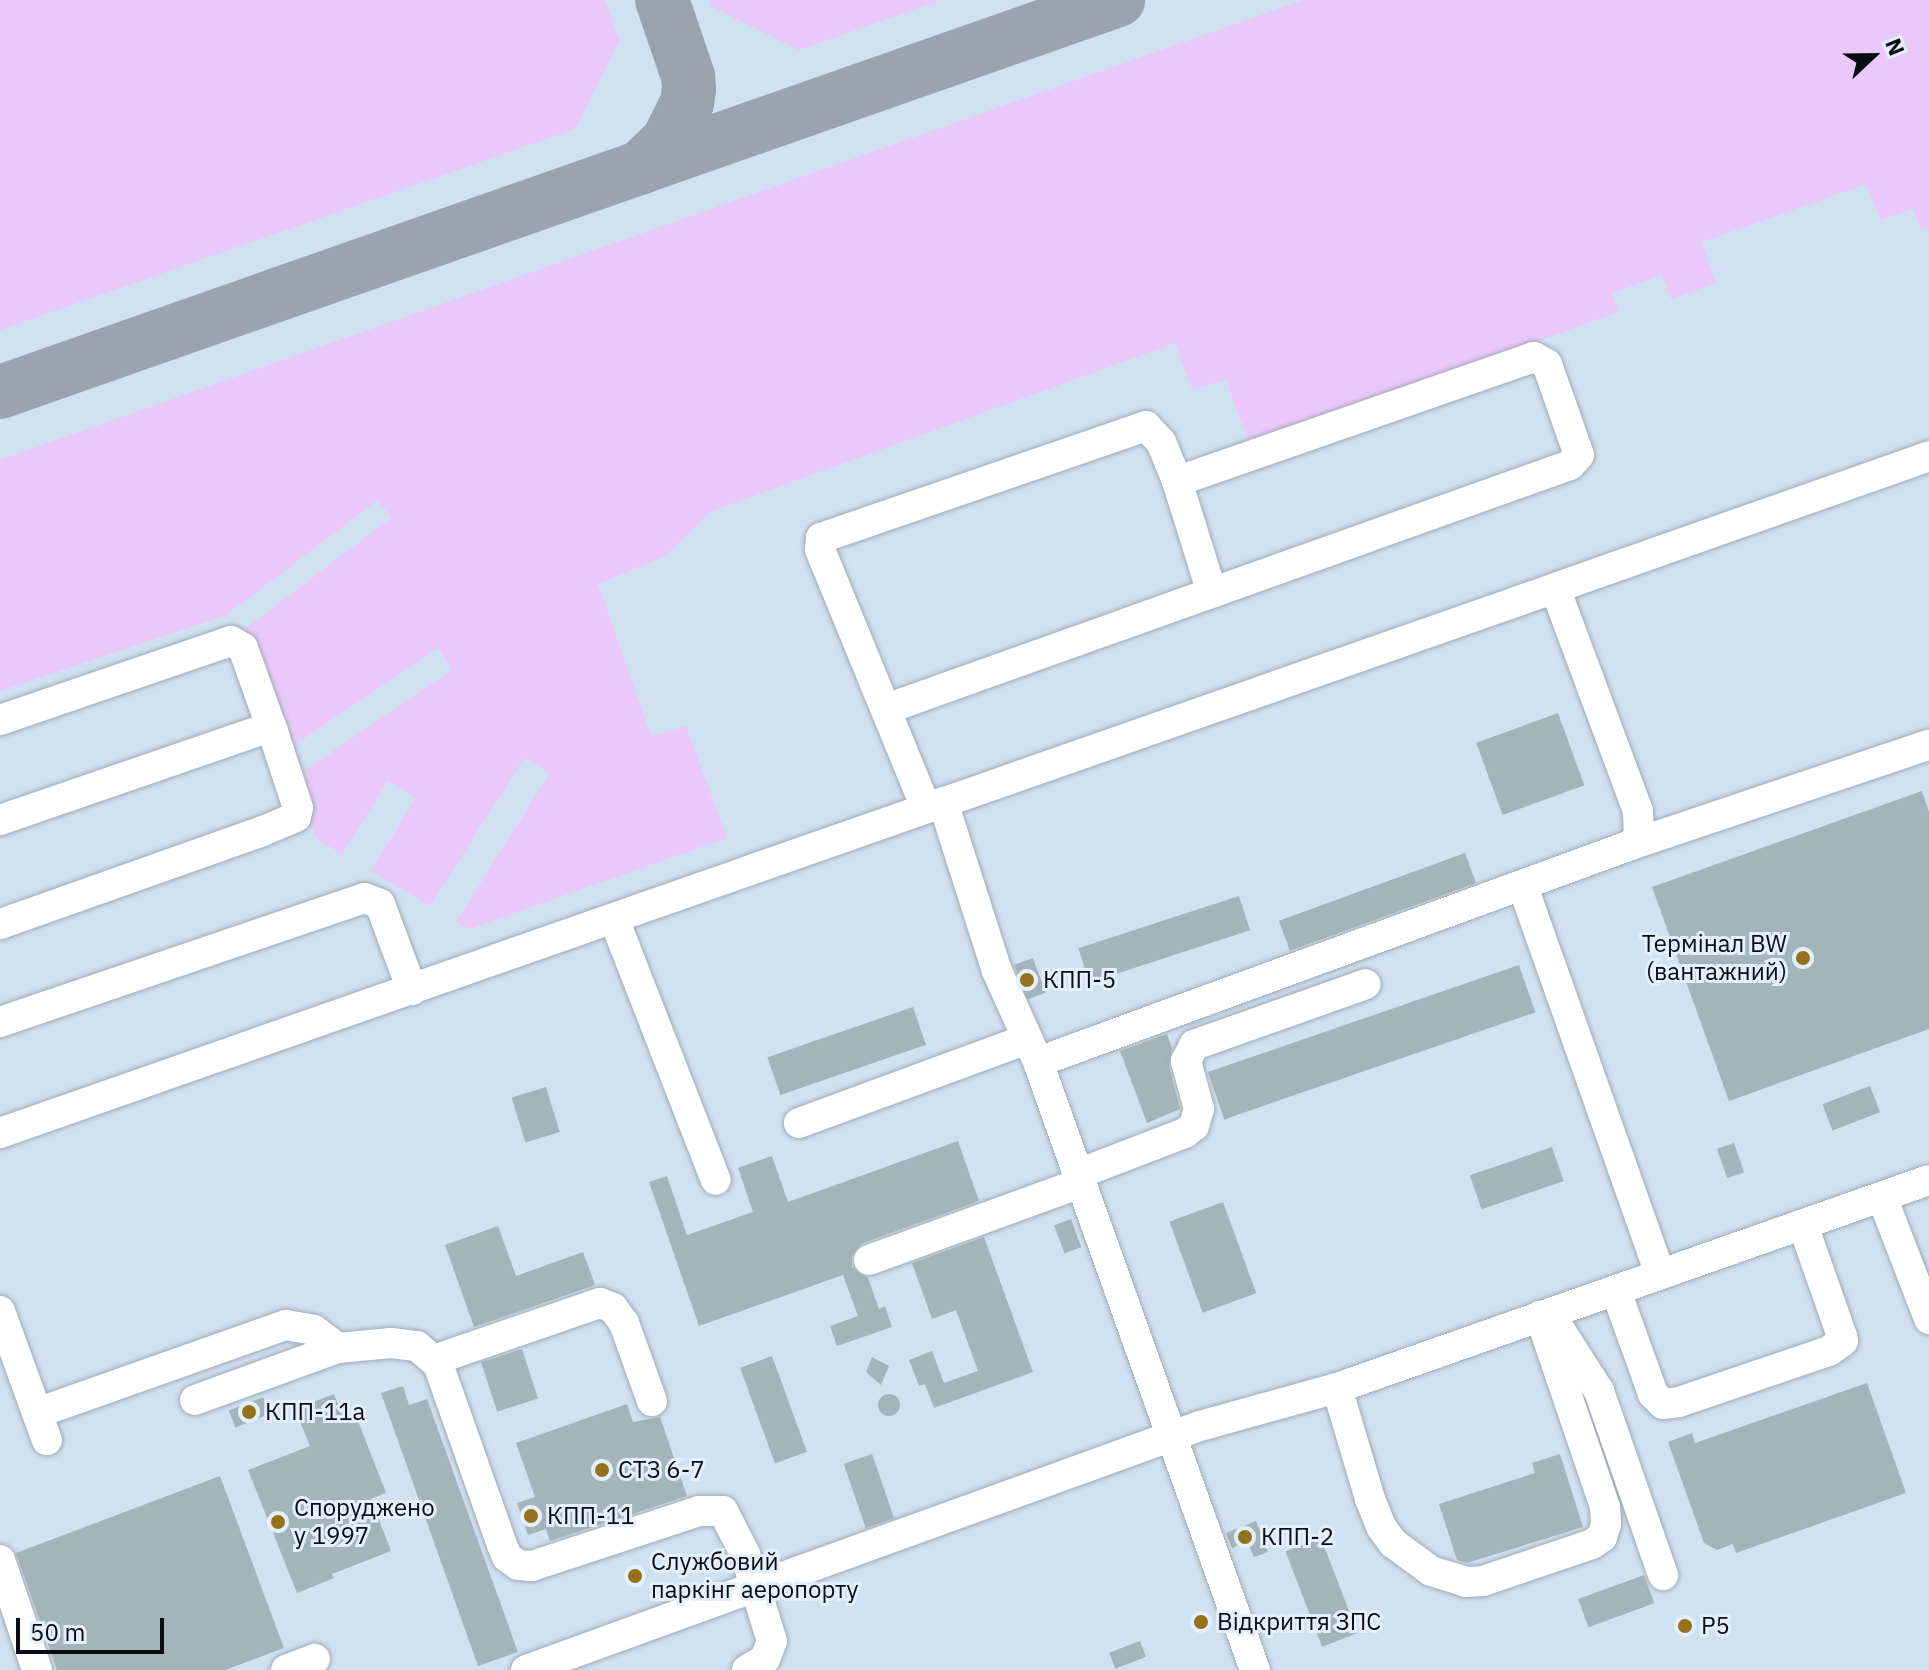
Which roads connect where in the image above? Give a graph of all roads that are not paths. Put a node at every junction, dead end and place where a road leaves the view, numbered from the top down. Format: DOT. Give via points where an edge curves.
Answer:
graph roads {
  1 [pos="1929,456"];
  2 [pos="1177,481"];
  3 [pos="1555,588"];
  4 [pos="1212,593"];
  5 [pos="886,709"];
  6 [pos="0,720"];
  7 [pos="273,732"];
  8 [pos="1929,745"];
  9 [pos="935,805"];
  10 [pos="0,820"];
  11 [pos="1631,845"];
  12 [pos="1523,887"];
  13 [pos="614,919"];
  14 [pos="0,924"];
  15 [pos="1366,984"];
  16 [pos="412,990"];
  17 [pos="0,1022"];
  18 [pos="1032,1051"];
  19 [pos="799,1123"];
  20 [pos="0,1133"];
  21 [pos="1080,1178"];
  22 [pos="716,1180"];
  23 [pos="1929,1180"];
  24 [pos="1882,1197"];
  25 [pos="1803,1225"];
  26 [pos="869,1260"];
  27 [pos="1660,1274"];
  28 [pos="1616,1291"];
  29 [pos="0,1311"];
  30 [pos="1545,1315"];
  31 [pos="1929,1319"];
  32 [pos="338,1348"];
  33 [pos="434,1360"];
  34 [pos="1337,1388"];
  35 [pos="195,1400"];
  36 [pos="652,1401"];
  37 [pos="1172,1437"];
  38 [pos="0,1560"];
  39 [pos="1663,1575"];
  40 [pos="0,1578"];
  41 [pos="756,1586"];
  42 [pos="6,1611"];
  43 [pos="315,1659"];
  44 [pos="566,1663"];
  45 [pos="21,1670"];
  46 [pos="37,1670"];
  47 [pos="286,1670"];
  48 [pos="526,1670"];
  49 [pos="747,1670"];
  50 [pos="1255,1670"];
  1 -- 3 [label="lane"];
  2 -- 4 [label="lane"];
  2 -- 4 [label="lane" via="1534,357 1547,364 1577,450 1578,459 1570,465"];
  2 -- 5 [label="lane" via="1161,442 1152,429 1139,426 821,538 820,549"];
  3 -- 9 [label="lane"];
  3 -- 11 [label="lane" via="1638,811 1639,836"];
  4 -- 5 [label="lane"];
  5 -- 9 [label="lane"];
  6 -- 7 [label="lane" via="231,641 243,648"];
  7 -- 10 [label="lane" via="259,730"];
  7 -- 14 [label="lane" via="298,808 296,817"];
  8 -- 11 [label="lane"];
  9 -- 13 [label="lane"];
  9 -- 18 [label="lane"];
  11 -- 12 [label="lane"];
  12 -- 18 [label="lane"];
  12 -- 27 [label="lane"];
  13 -- 16 [label="lane"];
  13 -- 22 [label="lane"];
  15 -- 21 [label="lane" via="1194,1045 1186,1061 1199,1109 1194,1126"];
  16 -- 17 [label="lane" via="380,904 365,898"];
  16 -- 20 [label="lane"];
  18 -- 19 [label="lane"];
  18 -- 21 [label="lane"];
  21 -- 26 [label="lane"];
  21 -- 37 [label="lane"];
  23 -- 24 [label="lane"];
  24 -- 25 [label="lane"];
  24 -- 31 [label="lane"];
  25 -- 27 [label="lane"];
  25 -- 28 [label="lane" via="1842,1336 1843,1341 1829,1351 1663,1404 1653,1394"];
  27 -- 28 [label="lane"];
  28 -- 30 [label="lane"];
  29 -- 32 [label="lane" via="42,1427 286,1325 314,1330"];
  30 -- 34 [label="lane"];
  30 -- 34 [label="lane" via="1605,1507 1602,1537 1592,1544 1483,1581 1451,1579 1420,1564 1382,1528"];
  30 -- 39 [label="lane" via="1599,1391"];
  32 -- 33 [label="lane" via="406,1342"];
  32 -- 35 [label="lane"];
  33 -- 36 [label="lane" via="600,1303 613,1308 624,1323"];
  33 -- 41 [label="lane" via="502,1545 513,1562 532,1566 713,1509 729,1518"];
  34 -- 37 [label="lane"];
  37 -- 41 [label="lane"];
  37 -- 50 [label="lane"];
  38 -- 42 [label="lane"];
  40 -- 42 [label="lane"];
  41 -- 44 [label="lane"];
  41 -- 49 [label="lane" via="771,1650"];
  42 -- 45 [label="lane"];
  42 -- 46 [label="lane"];
  43 -- 47 [label="lane"];
  44 -- 48 [label="lane"];
}
